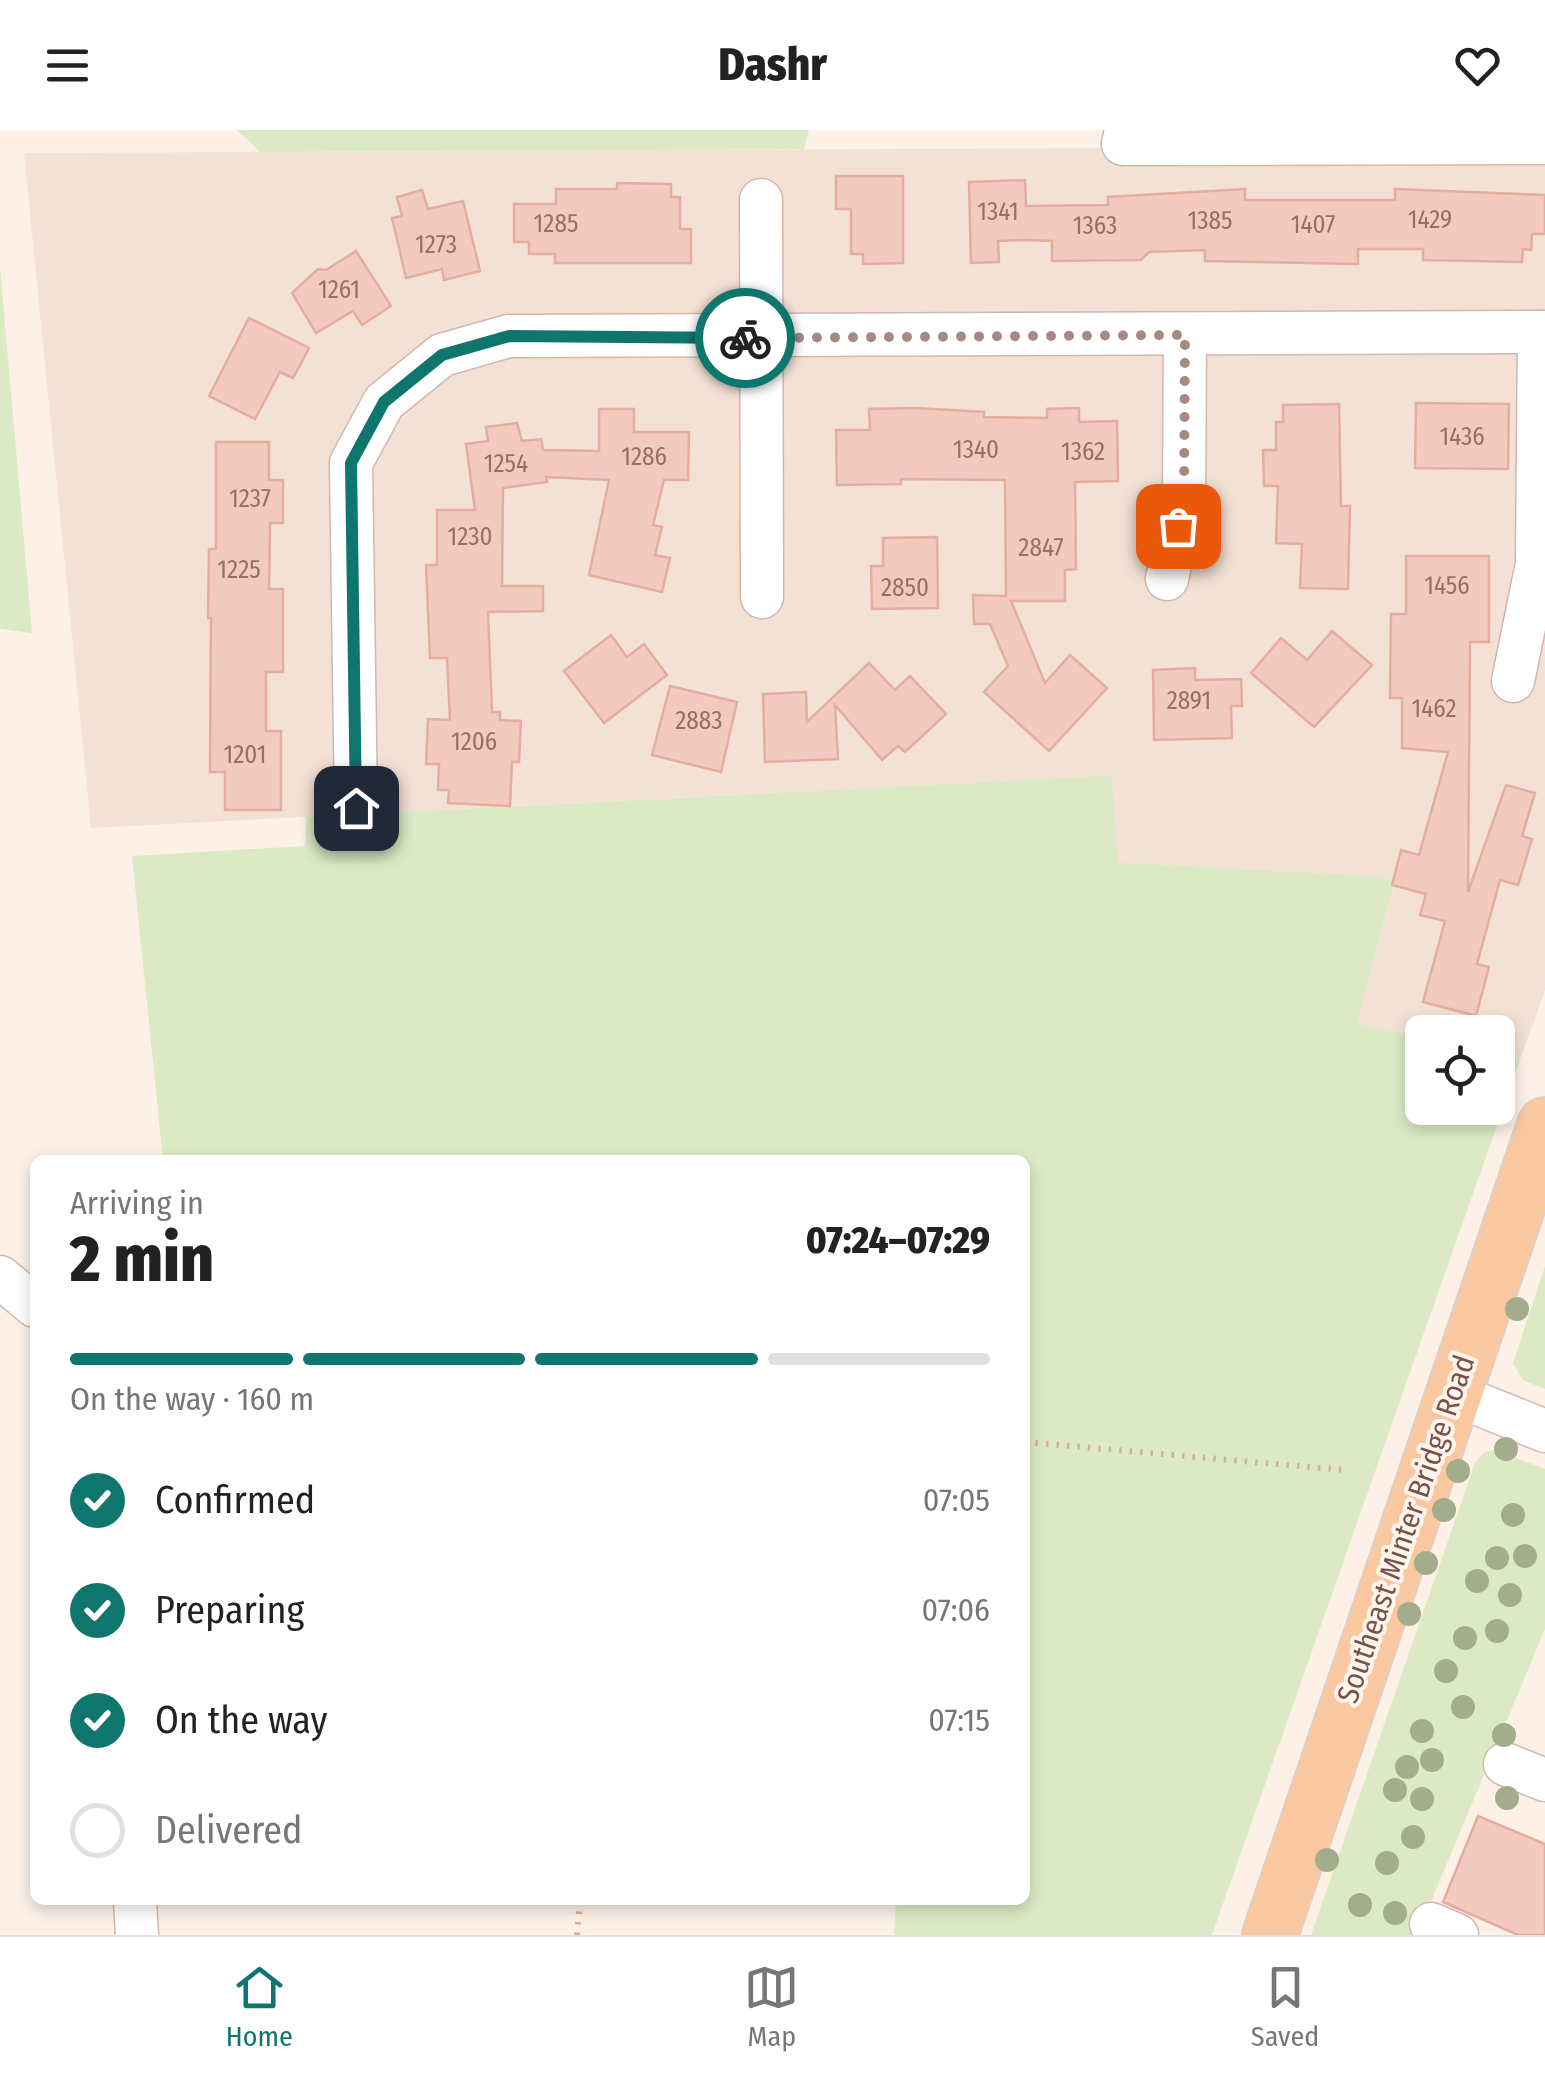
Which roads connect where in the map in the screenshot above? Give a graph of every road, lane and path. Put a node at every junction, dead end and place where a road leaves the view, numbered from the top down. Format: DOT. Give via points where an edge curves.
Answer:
graph roads {
  1 [pos="1126,130"];
  2 [pos="1371,137"];
  3 [pos="1545,142"];
  4 [pos="761,200"];
  5 [pos="1542,332"];
  6 [pos="1185,335"];
  7 [pos="761,338"];
  8 [pos="1167,579"];
  9 [pos="762,597"];
  10 [pos="1513,681"];
  11 [pos="356,808"];
  12 [pos="1545,1125"];
  13 [pos="0,1277"];
  14 [pos="30,1302"];
  15 [pos="1451,1393"];
  16 [pos="1545,1431"];
  17 [pos="1030,1442"];
  18 [pos="1344,1470"];
  19 [pos="1505,1764"];
  20 [pos="1545,1780"];
  21 [pos="136,1905"];
  22 [pos="580,1905"];
  23 [pos="137,1935"];
  24 [pos="577,1935"];
  25 [pos="1270,1935"];
  1 -- 2 [label="street" via="1123,144"];
  2 -- 3 [label="street"];
  4 -- 7 [label="street"];
  5 -- 6 [label="street"];
  5 -- 10 [label="street" via="1537,564"];
  6 -- 7 [label="street"];
  6 -- 8 [label="street" via="1184,500"];
  7 -- 9 [label="street"];
  7 -- 11 [label="street" via="509,336 442,355 384,402 351,463"];
  12 -- 15 [label="main road, Southeast Minter Bridge Road"];
  13 -- 14 [label="street"];
  15 -- 16 [label="street"];
  15 -- 25 [label="main road, Southeast Minter Bridge Road"];
  17 -- 18 [label="path"];
  19 -- 20 [label="street"];
  21 -- 23 [label="street"];
  22 -- 24 [label="path"];
}
